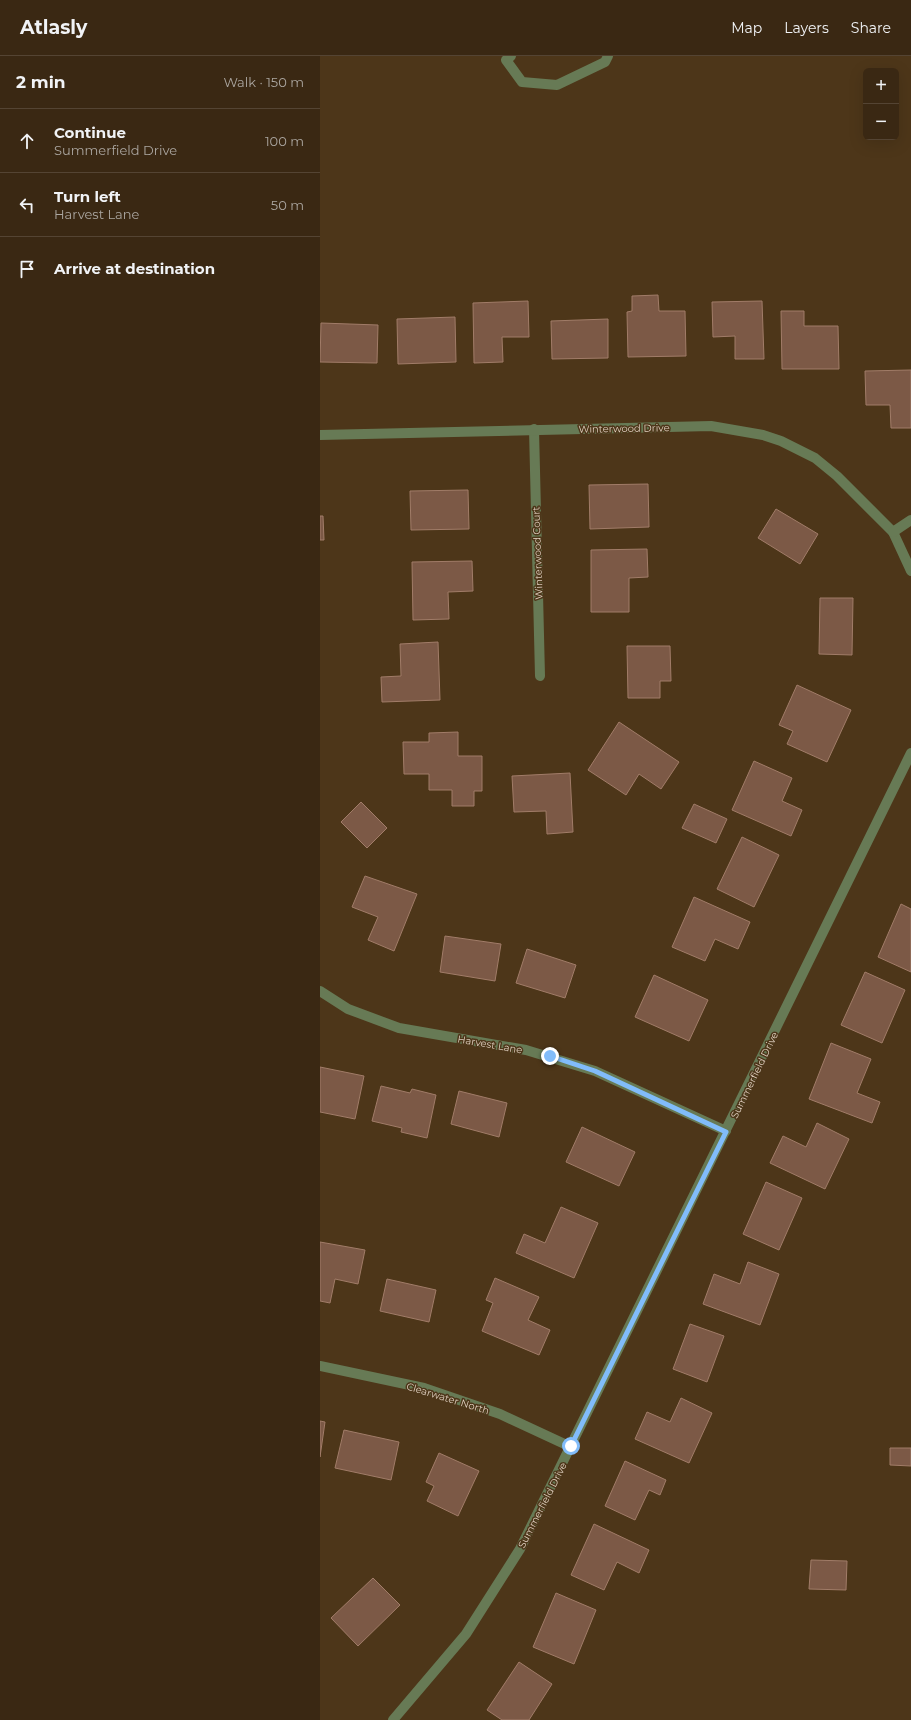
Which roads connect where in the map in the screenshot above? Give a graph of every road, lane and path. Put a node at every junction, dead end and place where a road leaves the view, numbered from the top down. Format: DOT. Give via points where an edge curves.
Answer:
graph roads {
  1 [pos="511,56"];
  2 [pos="608,56"];
  3 [pos="534,429"];
  4 [pos="320,435"];
  5 [pos="911,520"];
  6 [pos="893,532"];
  7 [pos="911,571"];
  8 [pos="540,676"];
  9 [pos="911,753"];
  10 [pos="320,991"];
  11 [pos="726,1132"];
  12 [pos="320,1366"];
  13 [pos="571,1446"];
  14 [pos="393,1720"];
  1 -- 2 [label="street" via="506,60 522,82 557,85 605,62"];
  3 -- 4 [label="street, Winterwood Drive"];
  3 -- 6 [label="street, Winterwood Drive" via="711,426 763,435 815,458 837,476"];
  3 -- 8 [label="street, Winterwood Court"];
  5 -- 6 [label="street"];
  6 -- 7 [label="street"];
  9 -- 11 [label="street, Summerfield Drive"];
  10 -- 11 [label="street, Harvest Lane" via="348,1009 399,1028 526,1050 595,1071"];
  11 -- 13 [label="street, Summerfield Drive"];
  12 -- 13 [label="street, Clearwater North" via="430,1390 500,1414"];
  13 -- 14 [label="street, Summerfield Drive" via="520,1549 499,1584 466,1634"];
}
